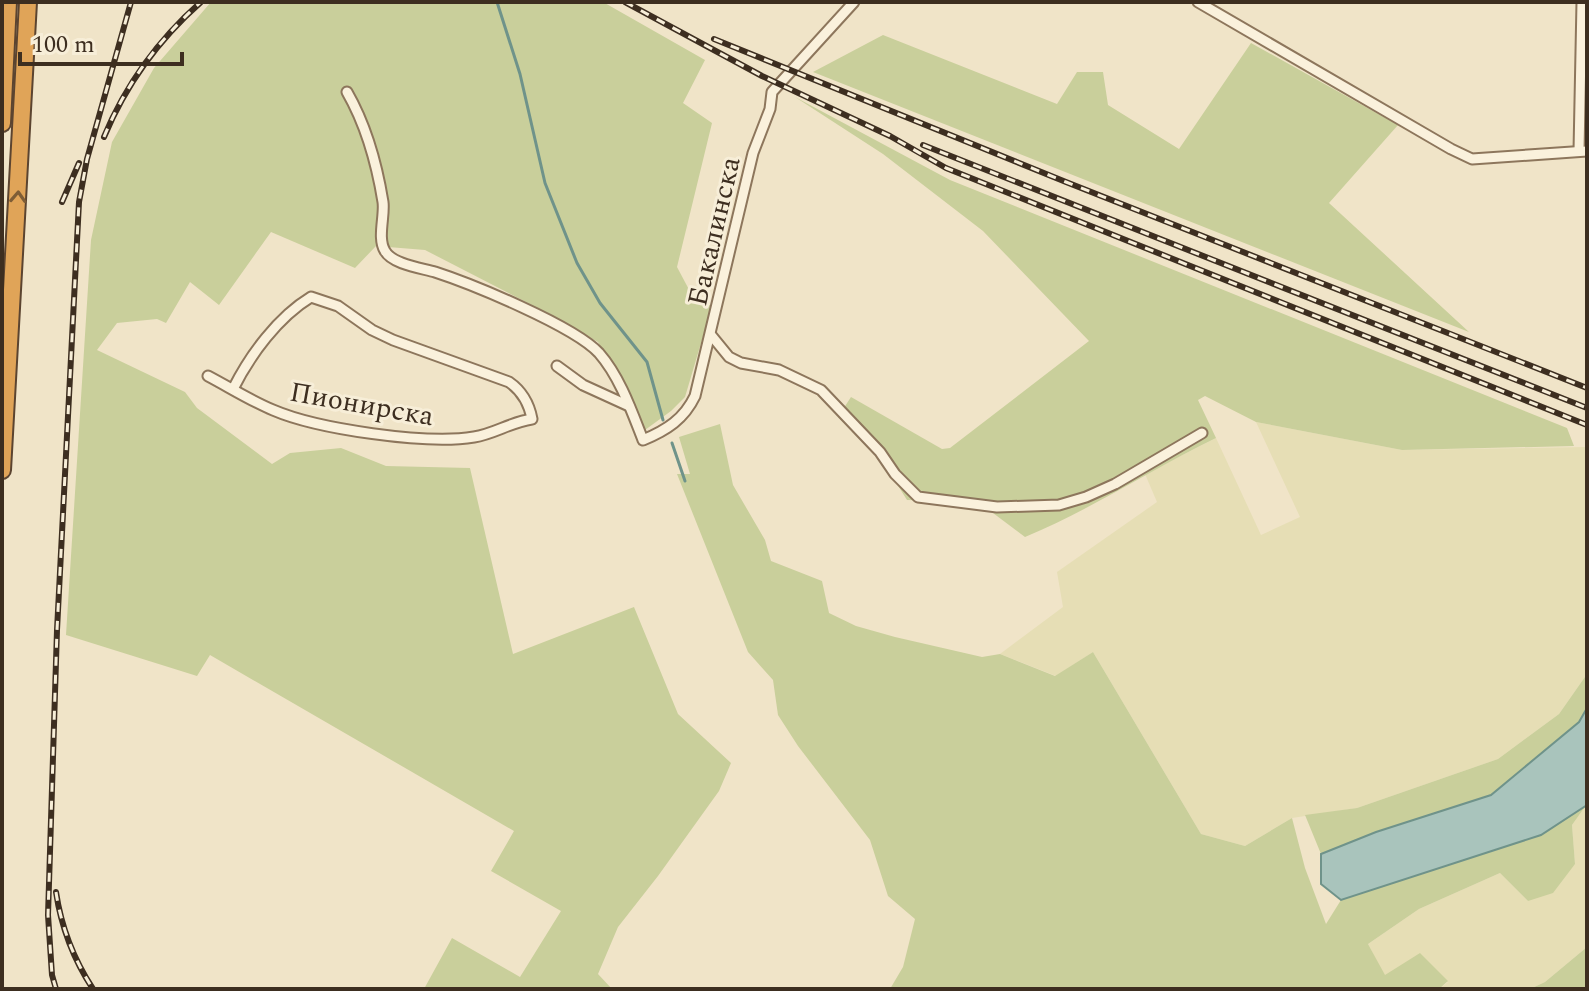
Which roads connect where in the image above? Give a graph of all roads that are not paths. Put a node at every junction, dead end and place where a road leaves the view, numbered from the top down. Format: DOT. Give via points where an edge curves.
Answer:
graph roads {
  1 [pos="8,2"];
  2 [pos="28,2"];
  3 [pos="854,2"];
  4 [pos="1198,2"];
  5 [pos="1582,2"];
  6 [pos="347,92"];
  7 [pos="2,123"];
  8 [pos="1583,151"];
  9 [pos="711,335"];
  10 [pos="557,366"];
  11 [pos="208,376"];
  12 [pos="233,389"];
  13 [pos="629,406"];
  14 [pos="1202,433"];
  15 [pos="2,470"];
  1 -- 7 [label="highway"];
  15 -- 2 [label="highway, one-way"];
  3 -- 9 [label="street, Бакалинска" via="772,92"];
  4 -- 8 [label="street" via="1472,159"];
  5 -- 8 [label="street"];
  6 -- 13 [label="street" via="363,123 383,202 385,252 581,338 606,363"];
  9 -- 13 [label="street" via="695,396 681,418 643,440"];
  9 -- 14 [label="street, Бакалинска" via="741,363 779,370 821,390 918,497 997,507 1059,505 1115,484"];
  10 -- 13 [label="street"];
  11 -- 12 [label="street, Пионирска"];
  12 -- 12 [label="street, Пионирска" via="261,344 311,297 338,306 393,340 509,382 525,397 532,419 475,437 416,439 288,415"];
}
